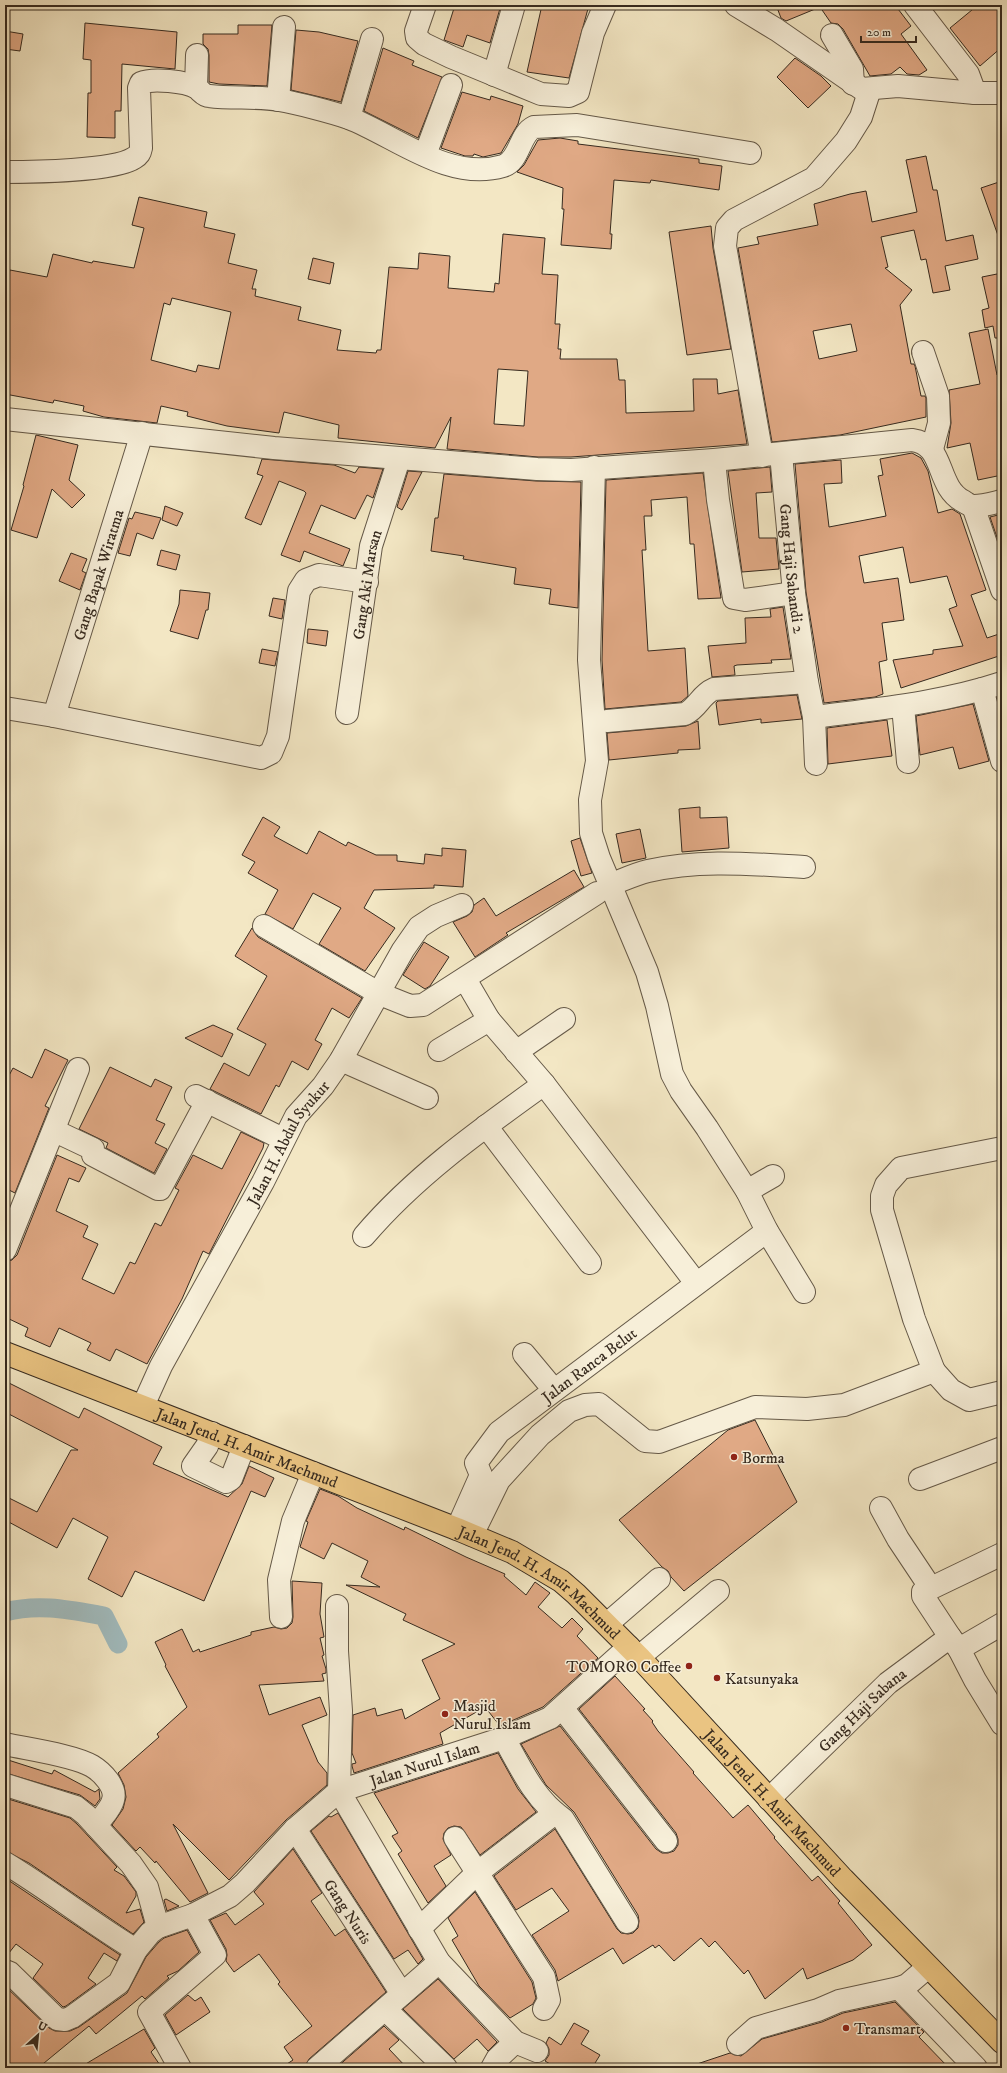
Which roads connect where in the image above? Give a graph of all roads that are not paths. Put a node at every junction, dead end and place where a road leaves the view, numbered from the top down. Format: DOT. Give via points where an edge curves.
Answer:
graph roads {
  1 [pos="425,5"];
  2 [pos="514,5"];
  3 [pos="605,5"];
  4 [pos="736,5"];
  5 [pos="915,5"];
  6 [pos="284,27"];
  7 [pos="832,35"];
  8 [pos="372,39"];
  9 [pos="197,55"];
  10 [pos="494,74"];
  11 [pos="451,85"];
  12 [pos="861,86"];
  13 [pos="196,87"];
  14 [pos="975,93"];
  15 [pos="1002,93"];
  16 [pos="278,100"];
  17 [pos="349,118"];
  18 [pos="750,153"];
  19 [pos="425,155"];
  20 [pos="5,172"];
  21 [pos="923,352"];
  22 [pos="5,419"];
  23 [pos="142,433"];
  24 [pos="932,449"];
  25 [pos="771,455"];
  26 [pos="399,458"];
  27 [pos="714,460"];
  28 [pos="594,467"];
  29 [pos="1002,501"];
  30 [pos="973,506"];
  31 [pos="367,582"];
  32 [pos="1002,590"];
  33 [pos="794,593"];
  34 [pos="807,682"];
  35 [pos="1002,683"];
  36 [pos="982,689"];
  37 [pos="903,706"];
  38 [pos="6,713"];
  39 [pos="347,713"];
  40 [pos="54,716"];
  41 [pos="814,716"];
  42 [pos="607,721"];
  43 [pos="1002,761"];
  44 [pos="908,762"];
  45 [pos="816,764"];
  46 [pos="804,867"];
  47 [pos="604,889"];
  48 [pos="462,905"];
  49 [pos="264,926"];
  50 [pos="465,979"];
  51 [pos="380,994"];
  52 [pos="564,1019"];
  53 [pos="489,1020"];
  54 [pos="439,1050"];
  55 [pos="516,1052"];
  56 [pos="341,1060"];
  57 [pos="78,1069"];
  58 [pos="544,1084"];
  59 [pos="427,1098"];
  60 [pos="486,1126"];
  61 [pos="54,1131"];
  62 [pos="283,1139"];
  63 [pos="1002,1148"];
  64 [pos="773,1176"];
  65 [pos="747,1191"];
  66 [pos="767,1231"];
  67 [pos="364,1236"];
  68 [pos="5,1250"];
  69 [pos="590,1263"];
  70 [pos="696,1283"];
  71 [pos="804,1292"];
  72 [pos="5,1353"];
  73 [pos="524,1354"];
  74 [pos="934,1371"];
  75 [pos="563,1388"];
  76 [pos="1002,1392"];
  77 [pos="585,1405"];
  78 [pos="142,1406"];
  79 [pos="212,1433"];
  80 [pos="244,1446"];
  81 [pos="1002,1448"];
  82 [pos="313,1473"];
  83 [pos="920,1479"];
  84 [pos="881,1508"];
  85 [pos="464,1532"];
  86 [pos="1002,1554"];
  87 [pos="659,1579"];
  88 [pos="930,1587"];
  89 [pos="718,1591"];
  90 [pos="337,1606"];
  91 [pos="281,1617"];
  92 [pos="607,1624"];
  93 [pos="1002,1624"];
  94 [pos="954,1643"];
  95 [pos="634,1652"];
  96 [pos="563,1709"];
  97 [pos="1002,1724"];
  98 [pos="504,1738"];
  99 [pos="5,1744"];
  100 [pos="6,1785"];
  101 [pos="348,1788"];
  102 [pos="769,1799"];
  103 [pos="554,1813"];
  104 [pos="96,1826"];
  105 [pos="295,1828"];
  106 [pos="455,1838"];
  107 [pos="666,1841"];
  108 [pos="5,1863"];
  109 [pos="477,1873"];
  110 [pos="193,1915"];
  111 [pos="627,1922"];
  112 [pos="158,1927"];
  113 [pos="419,1929"];
  114 [pos="136,1950"];
  115 [pos="919,1957"];
  116 [pos="439,1962"];
  117 [pos="5,1971"];
  118 [pos="899,1988"];
  119 [pos="402,1994"];
  120 [pos="385,2009"];
  121 [pos="544,2010"];
  122 [pos="515,2042"];
  123 [pos="1002,2042"];
  124 [pos="738,2044"];
  125 [pos="538,2051"];
  126 [pos="180,2068"];
  127 [pos="317,2068"];
  128 [pos="446,2068"];
  129 [pos="492,2068"];
  130 [pos="976,2068"];
  1 -- 10 [label="street" via="416,31 417,38 451,58"];
  2 -- 10 [label="street"];
  3 -- 10 [label="street" via="593,33 578,92 570,96 541,94"];
  4 -- 12 [label="street"];
  5 -- 14 [label="street" via="968,74"];
  6 -- 16 [label="street"];
  7 -- 12 [label="street"];
  8 -- 17 [label="street"];
  9 -- 13 [label="street"];
  11 -- 19 [label="street"];
  12 -- 14 [label="street" via="898,86"];
  12 -- 25 [label="street, Gang Haji Sabandi 2" via="861,117 846,141 814,178 734,220 727,228 725,246"];
  13 -- 16 [label="street" via="207,96"];
  13 -- 20 [label="street" via="162,80 141,83 141,148 133,159 104,167"];
  14 -- 15 [label="street"];
  16 -- 17 [label="street"];
  17 -- 19 [label="street"];
  18 -- 19 [label="street" via="578,125 534,127 529,130 511,161 505,166 479,171 460,169"];
  21 -- 24 [label="street" via="938,396 939,423"];
  22 -- 23 [label="street"];
  23 -- 26 [label="street" via="274,448"];
  23 -- 40 [label="street, Gang Bapak Wiratma"];
  24 -- 25 [label="street" via="922,441 912,440"];
  24 -- 30 [label="street" via="947,486 958,498"];
  25 -- 27 [label="street"];
  25 -- 33 [label="street, Gang Haji Sabandi 2"];
  26 -- 28 [label="street" via="537,469 571,470"];
  26 -- 31 [label="street, Gang Aki Marsan" via="370,546"];
  27 -- 28 [label="street"];
  27 -- 33 [label="street" via="734,598 745,600"];
  28 -- 47 [label="street" via="588,660 597,761 590,800 592,833"];
  29 -- 30 [label="street"];
  30 -- 32 [label="street"];
  31 -- 39 [label="street, Gang Aki Marsan"];
  31 -- 40 [label="street" via="319,575 306,580 299,591 278,736 271,753 262,758"];
  33 -- 34 [label="street, Gang Haji Sabandi 2"];
  34 -- 41 [label="street, Gang Haji Sabandi 2"];
  34 -- 42 [label="street" via="714,689 707,692 694,710 685,714"];
  35 -- 36 [label="street"];
  36 -- 37 [label="street"];
  36 -- 43 [label="street"];
  37 -- 41 [label="street"];
  37 -- 44 [label="street"];
  38 -- 40 [label="street"];
  41 -- 45 [label="street, Gang Haji Sabandi 2"];
  46 -- 47 [label="street" via="745,863 692,864 648,871"];
  47 -- 50 [label="street"];
  47 -- 65 [label="street" via="647,972 658,1006 672,1074"];
  48 -- 51 [label="street, Jalan H. Abdul Syukur" via="436,916 419,927 403,950"];
  49 -- 51 [label="street"];
  50 -- 51 [label="street" via="423,1005 410,1006"];
  50 -- 53 [label="street"];
  51 -- 56 [label="street, Jalan H. Abdul Syukur"];
  52 -- 55 [label="street"];
  53 -- 54 [label="street"];
  53 -- 55 [label="street"];
  55 -- 58 [label="street"];
  56 -- 59 [label="street"];
  56 -- 62 [label="street, Jalan H. Abdul Syukur" via="323,1086 296,1116"];
  57 -- 61 [label="street"];
  58 -- 60 [label="street"];
  58 -- 70 [label="street"];
  60 -- 67 [label="street" via="417,1181 387,1209"];
  60 -- 69 [label="street"];
  61 -- 62 [label="street" via="93,1149 93,1155 158,1189 201,1098"];
  61 -- 68 [label="street"];
  62 -- 78 [label="street, Jalan H. Abdul Syukur" via="263,1182 161,1366"];
  63 -- 74 [label="street" via="901,1168 886,1185 882,1196 882,1210 914,1319"];
  64 -- 65 [label="street"];
  65 -- 66 [label="street"];
  66 -- 70 [label="street, Jalan Ranca Belut"];
  66 -- 71 [label="street"];
  70 -- 75 [label="street, Jalan Ranca Belut"];
  72 -- 78 [label="highway, Jalan Jend. H. Amir Machmud"];
  73 -- 75 [label="street"];
  74 -- 76 [label="street" via="951,1390 969,1400"];
  74 -- 77 [label="street" via="844,1405 807,1409 755,1407 660,1442 645,1441 599,1404"];
  75 -- 77 [label="street"];
  75 -- 85 [label="street, Jalan Ranca Belut" via="491,1440 476,1463 481,1475"];
  77 -- 85 [label="street" via="569,1411 540,1435 499,1480"];
  78 -- 79 [label="highway, Jalan Jend. H. Amir Machmud"];
  79 -- 80 [label="highway, Jalan Jend. H. Amir Machmud"];
  79 -- 80 [label="street" via="207,1446 193,1466 226,1482 230,1479"];
  80 -- 82 [label="highway, Jalan Jend. H. Amir Machmud"];
  81 -- 83 [label="street"];
  82 -- 85 [label="highway, Jalan Jend. H. Amir Machmud"];
  82 -- 91 [label="street" via="293,1521 279,1580"];
  84 -- 88 [label="street"];
  85 -- 92 [label="highway, Jalan Jend. H. Amir Machmud" via="512,1552 561,1581"];
  86 -- 88 [label="street"];
  87 -- 92 [label="street"];
  88 -- 94 [label="street" via="924,1590 923,1596"];
  89 -- 95 [label="street, Jalan Nurul Islam"];
  90 -- 101 [label="street" via="337,1646"];
  92 -- 95 [label="highway, Jalan Jend. H. Amir Machmud"];
  93 -- 94 [label="street, Gang Haji Sabana"];
  94 -- 97 [label="street"];
  94 -- 102 [label="street, Gang Haji Sabana" via="888,1683"];
  95 -- 96 [label="street, Jalan Nurul Islam"];
  95 -- 102 [label="highway, Jalan Jend. H. Amir Machmud"];
  96 -- 98 [label="street, Jalan Nurul Islam" via="550,1718"];
  96 -- 107 [label="street"];
  98 -- 101 [label="street, Jalan Nurul Islam"];
  98 -- 103 [label="street" via="524,1776 548,1809"];
  99 -- 104 [label="street" via="92,1766 112,1786 113,1801"];
  100 -- 104 [label="street" via="76,1807"];
  101 -- 105 [label="street"];
  101 -- 113 [label="street"];
  102 -- 115 [label="highway, Jalan Jend. H. Amir Machmud"];
  103 -- 109 [label="street"];
  103 -- 111 [label="street" via="563,1819"];
  104 -- 112 [label="street" via="131,1864 147,1887"];
  105 -- 110 [label="street" via="230,1896"];
  105 -- 119 [label="street, Gang Nuris"];
  106 -- 109 [label="street"];
  108 -- 114 [label="street"];
  109 -- 113 [label="street"];
  109 -- 121 [label="street" via="544,1977 549,2000"];
  110 -- 112 [label="street"];
  110 -- 126 [label="street" via="215,1955 149,2012"];
  112 -- 114 [label="street"];
  113 -- 116 [label="street"];
  114 -- 117 [label="street" via="119,1982 65,2020 57,2019 10,1972"];
  115 -- 118 [label="street" via="907,1985"];
  115 -- 123 [label="highway, Jalan Jend. H. Amir Machmud"];
  116 -- 119 [label="street"];
  116 -- 122 [label="street"];
  118 -- 124 [label="street" via="859,1996 756,2028"];
  118 -- 130 [label="street"];
  119 -- 120 [label="street"];
  120 -- 127 [label="street"];
  120 -- 128 [label="street"];
  122 -- 125 [label="street"];
  122 -- 129 [label="street" via="497,2059"];
}
